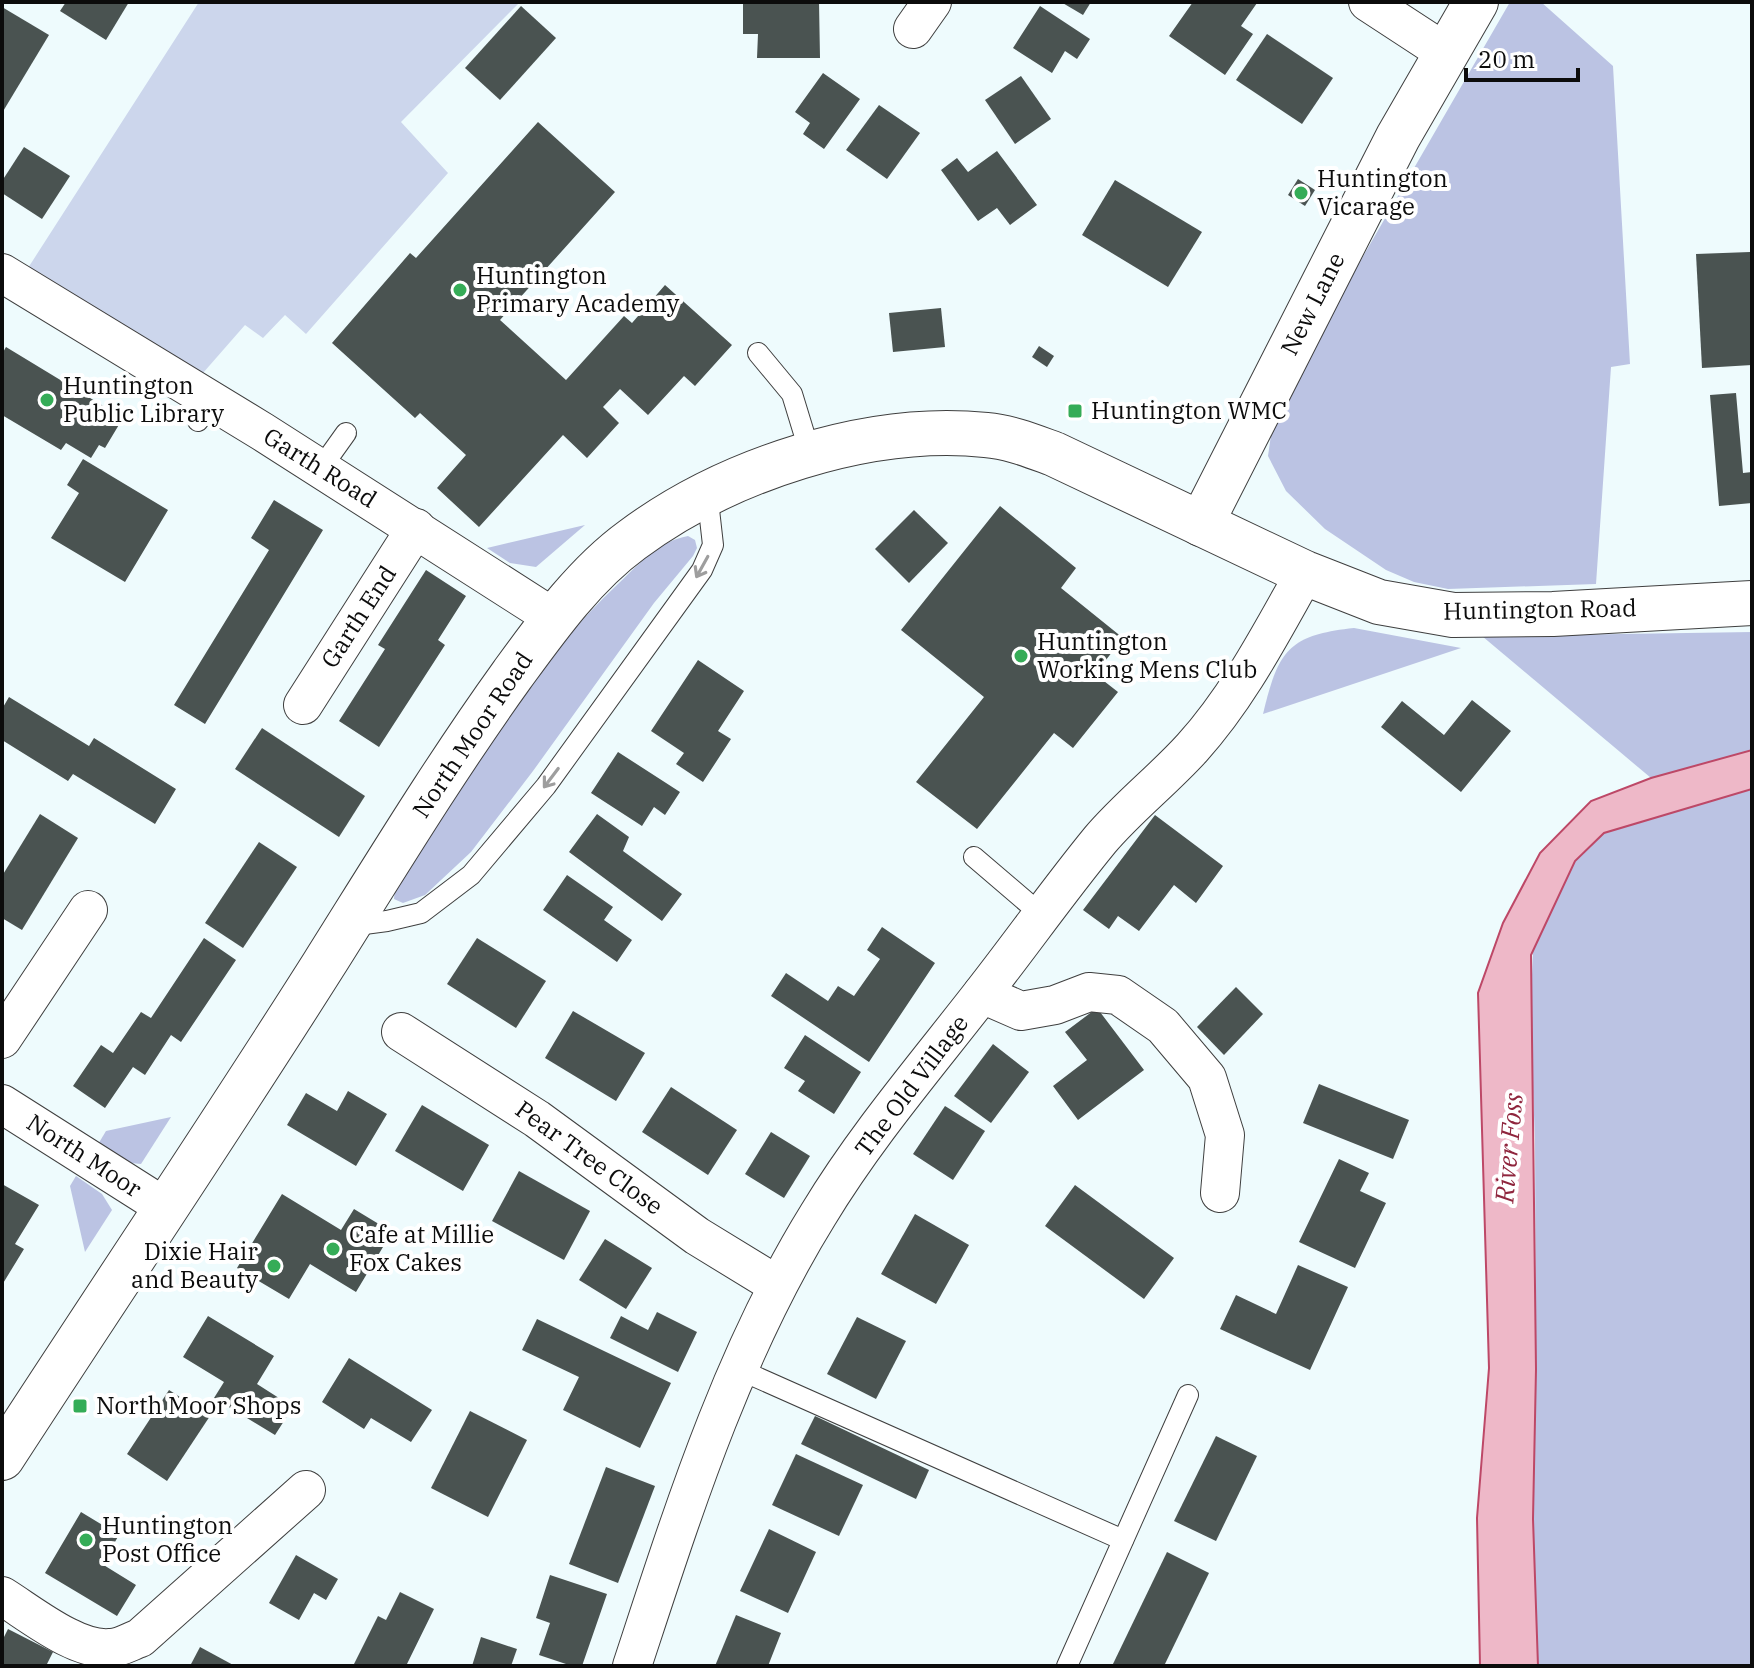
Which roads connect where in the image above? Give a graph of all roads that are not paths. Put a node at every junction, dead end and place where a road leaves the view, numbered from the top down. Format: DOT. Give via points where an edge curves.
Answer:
graph roads {
  1 [pos="1368,2"];
  2 [pos="1476,2"];
  3 [pos="1446,53"];
  4 [pos="2,273"];
  5 [pos="758,353"];
  6 [pos="346,433"];
  7 [pos="810,453"];
  8 [pos="321,468"];
  9 [pos="707,492"];
  10 [pos="1201,524"];
  11 [pos="416,528"];
  12 [pos="1305,573"];
  13 [pos="1752,603"];
  14 [pos="554,618"];
  15 [pos="303,705"];
  16 [pos="974,857"];
  17 [pos="88,910"];
  18 [pos="1043,916"];
  19 [pos="348,926"];
  20 [pos="982,994"];
  21 [pos="401,1032"];
  22 [pos="2,1039"];
  23 [pos="2,1104"];
  24 [pos="1220,1193"];
  25 [pos="166,1208"];
  26 [pos="777,1285"];
  27 [pos="738,1369"];
  28 [pos="1188,1395"];
  29 [pos="2,1458"];
  30 [pos="306,1490"];
  31 [pos="1123,1540"];
  32 [pos="2,1596"];
  33 [pos="632,1666"];
  34 [pos="1067,1666"];
  1 -- 3 [label="street"];
  2 -- 3 [label="street, New Lane"];
  3 -- 10 [label="street, New Lane"];
  4 -- 8 [label="street, Garth Road" via="205,410"];
  5 -- 7 [label="lane" via="792,394"];
  6 -- 8 [label="lane"];
  7 -- 9 [label="street, North Moor Road"];
  7 -- 10 [label="street, North Moor Road" via="894,435 985,434 1054,454"];
  8 -- 11 [label="street, Garth Road"];
  9 -- 14 [label="street, North Moor Road" via="631,540"];
  9 -- 19 [label="lane, one-way" via="713,545 702,570 546,786 471,875 421,913"];
  10 -- 12 [label="street, Huntington Road"];
  11 -- 14 [label="street, Garth Road"];
  11 -- 15 [label="street, Garth End"];
  12 -- 13 [label="street, Huntington Road" via="1379,602 1453,615"];
  12 -- 18 [label="street, The Old Village" via="1217,719 1101,839"];
  14 -- 19 [label="street, North Moor Road" via="464,744"];
  16 -- 18 [label="lane"];
  17 -- 22 [label="street"];
  18 -- 20 [label="street, The Old Village"];
  19 -- 25 [label="street, North Moor Road"];
  20 -- 24 [label="street" via="1021,1011 1089,992 1118,995 1163,1026 1207,1078 1225,1135"];
  20 -- 26 [label="street, The Old Village" via="862,1150"];
  21 -- 26 [label="street, Pear Tree Close" via="537,1119 697,1236"];
  23 -- 25 [label="street, North Moor"];
  25 -- 29 [label="street, North Moor Road"];
  26 -- 27 [label="street, The Old Village"];
  27 -- 31 [label="lane"];
  27 -- 33 [label="street, The Old Village"];
  28 -- 31 [label="lane"];
  30 -- 32 [label="street" via="140,1638 112,1649 74,1640"];
  31 -- 34 [label="lane"];
}
